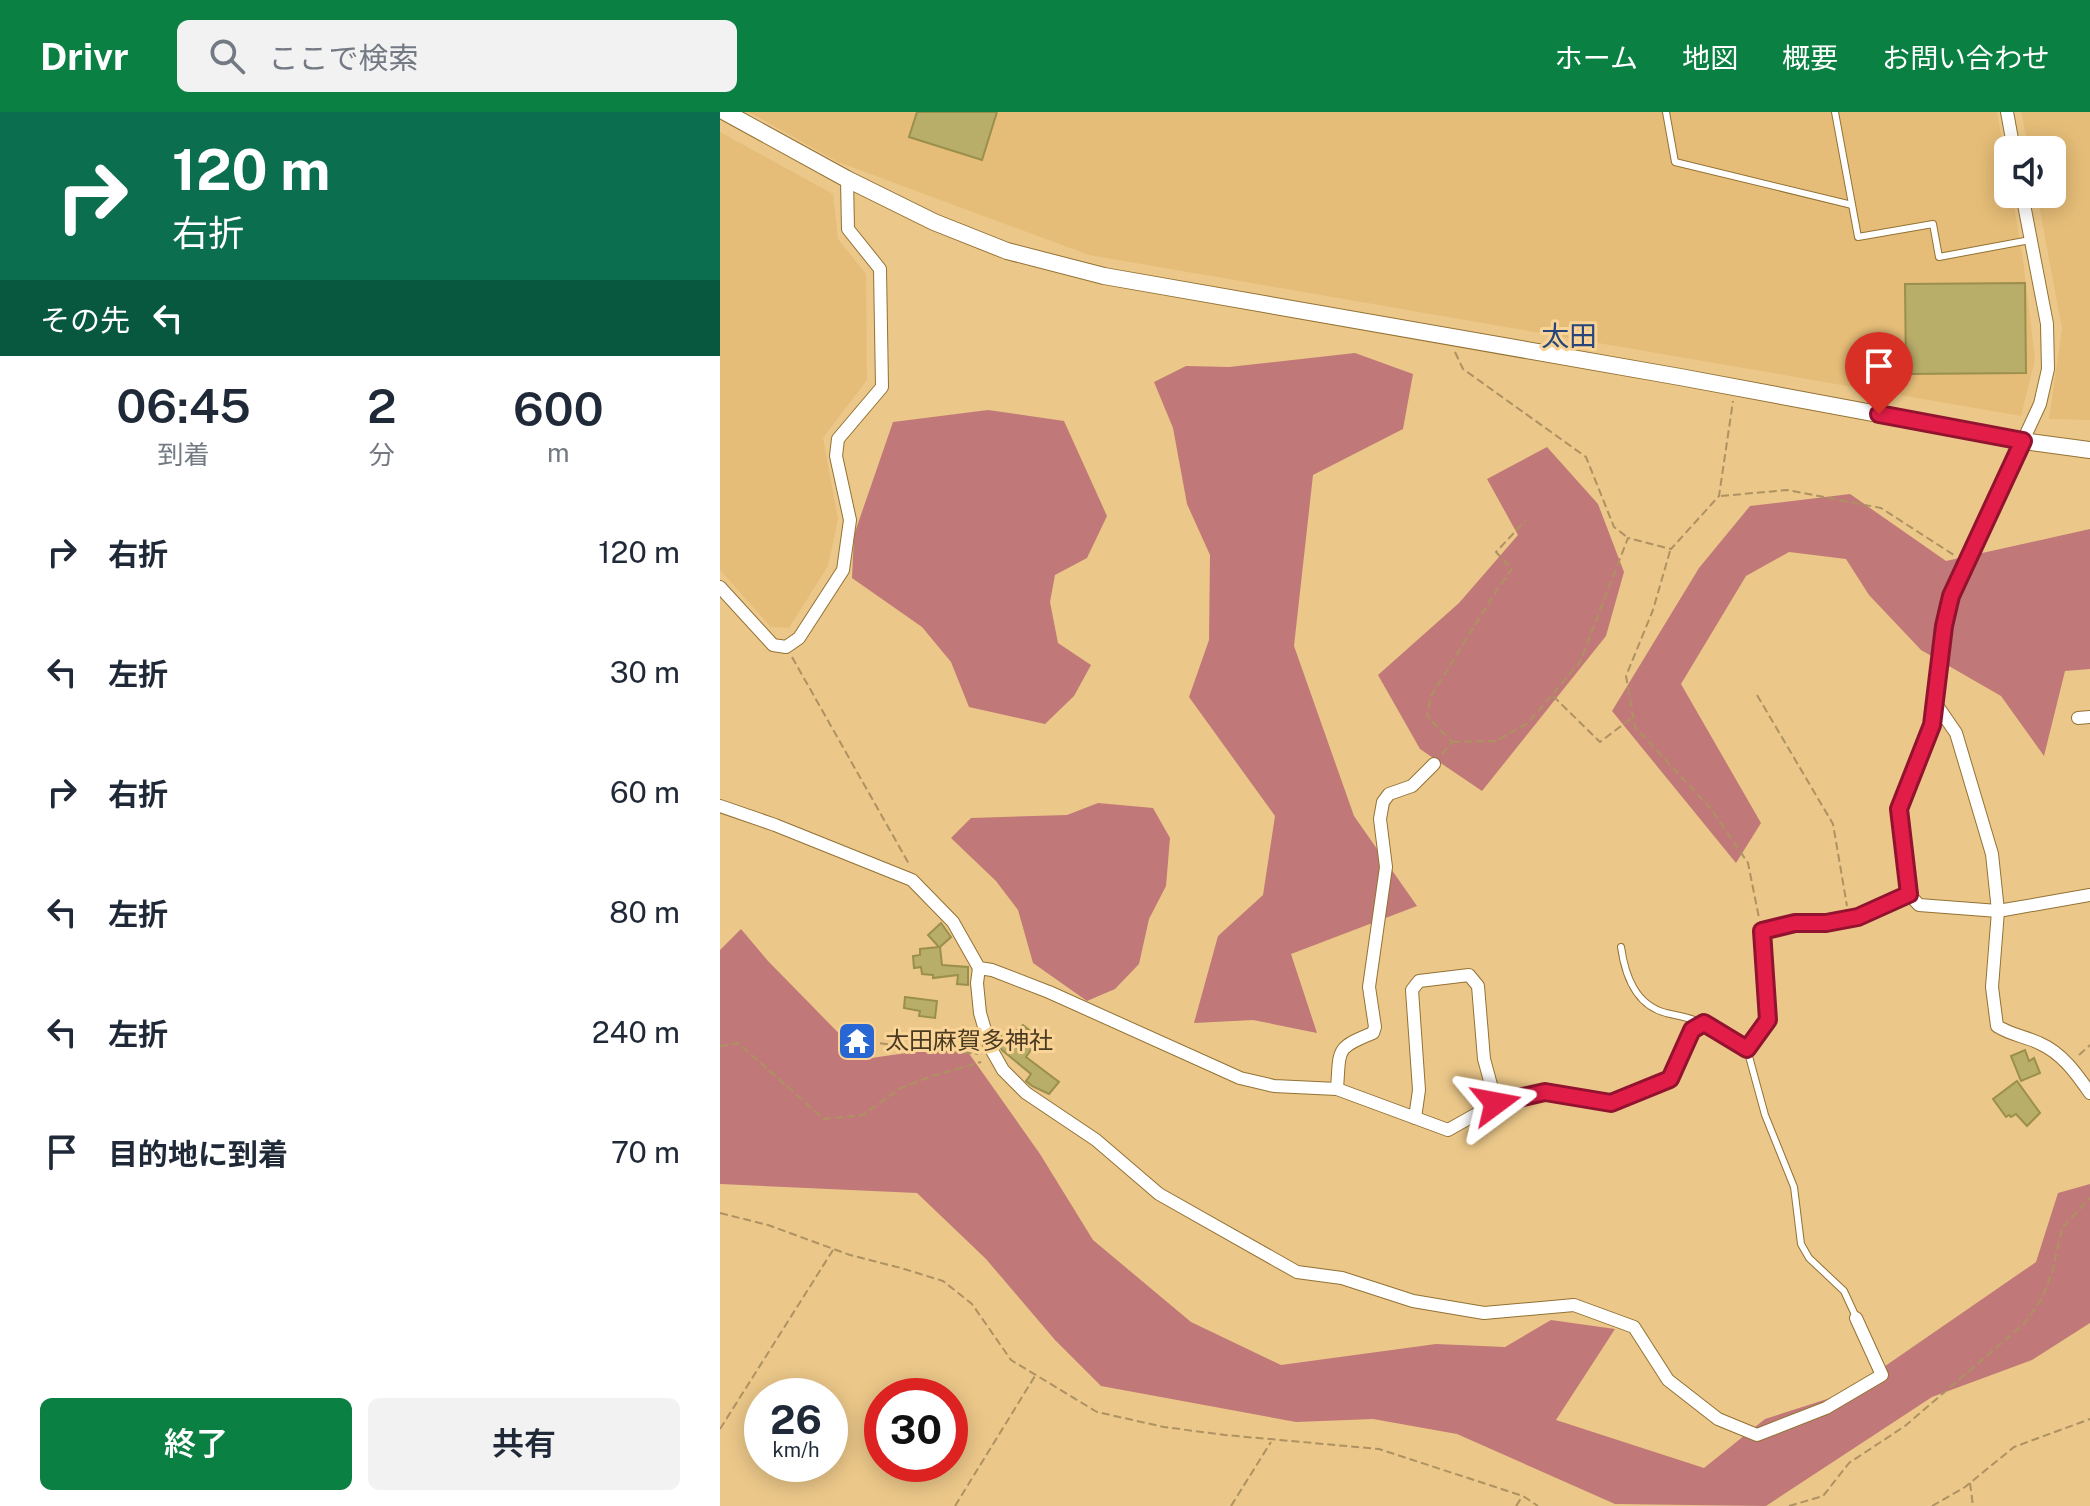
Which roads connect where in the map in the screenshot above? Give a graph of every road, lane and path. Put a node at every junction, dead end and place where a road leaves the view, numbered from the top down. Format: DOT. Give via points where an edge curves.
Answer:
graph roads {
  1 [pos="725,112"];
  2 [pos="1666,112"];
  3 [pos="1835,112"];
  4 [pos="2007,112"];
  5 [pos="2011,136"];
  6 [pos="847,179"];
  7 [pos="1852,205"];
  8 [pos="2024,208"];
  9 [pos="2030,240"];
  10 [pos="1447,337"];
  11 [pos="1735,387"];
  12 [pos="2023,441"];
  13 [pos="2090,450"];
  14 [pos="1719,496"];
  15 [pos="1526,520"];
  16 [pos="1628,538"];
  17 [pos="1671,549"];
  18 [pos="1967,563"];
  19 [pos="720,587"];
  20 [pos="786,647"];
  21 [pos="1552,695"];
  22 [pos="1757,695"];
  23 [pos="1936,704"];
  24 [pos="1634,717"];
  25 [pos="1452,742"];
  26 [pos="1434,764"];
  27 [pos="720,806"];
  28 [pos="912,880"];
  29 [pos="1909,894"];
  30 [pos="2090,895"];
  31 [pos="1998,911"];
  32 [pos="1850,919"];
  33 [pos="1762,931"];
  34 [pos="1621,947"];
  35 [pos="979,968"];
  36 [pos="1704,1023"];
  37 [pos="868,1042"];
  38 [pos="2090,1045"];
  39 [pos="720,1046"];
  40 [pos="1747,1049"];
  41 [pos="996,1057"];
  42 [pos="2069,1064"];
  43 [pos="1337,1089"];
  44 [pos="2090,1093"];
  45 [pos="1496,1103"];
  46 [pos="1415,1118"];
  47 [pos="2090,1198"];
  48 [pos="720,1213"];
  49 [pos="834,1249"];
  50 [pos="1856,1318"];
  51 [pos="1036,1374"];
  52 [pos="2090,1419"];
  53 [pos="720,1429"];
  54 [pos="1272,1440"];
  55 [pos="1970,1482"];
  56 [pos="1523,1496"];
  57 [pos="955,1506"];
  58 [pos="1231,1506"];
  59 [pos="1516,1506"];
  60 [pos="1538,1506"];
  61 [pos="1789,1506"];
  62 [pos="1932,1506"];
  63 [pos="1973,1506"];
  1 -- 6 [label="street"];
  2 -- 7 [label="lane" via="1675,162"];
  3 -- 7 [label="lane"];
  4 -- 5 [label="street"];
  6 -- 10 [label="street" via="1007,251 1178,291"];
  6 -- 20 [label="street" via="848,229 880,269 882,387 838,439 836,456 850,520 843,570 799,638"];
  7 -- 9 [label="lane" via="1858,237 1933,224 1939,257"];
  8 -- 9 [label="street"];
  9 -- 12 [label="street" via="2049,347 2040,404"];
  10 -- 11 [label="street"];
  10 -- 16 [label="path" via="1463,369 1586,457 1614,527"];
  11 -- 12 [label="street"];
  11 -- 14 [label="path"];
  12 -- 13 [label="street"];
  12 -- 18 [label="street"];
  14 -- 17 [label="path"];
  14 -- 18 [label="path" via="1787,490 1881,508"];
  15 -- 25 [label="path" via="1496,552 1512,569 1431,696 1427,716"];
  16 -- 17 [label="path"];
  16 -- 21 [label="path" via="1580,662"];
  17 -- 24 [label="path" via="1626,676"];
  18 -- 23 [label="street" via="1944,626"];
  19 -- 20 [label="street" via="773,645"];
  20 -- 28 [label="path" via="911,868"];
  21 -- 24 [label="path" via="1600,742"];
  21 -- 25 [label="path" via="1528,723 1496,741"];
  22 -- 32 [label="path" via="1833,824"];
  23 -- 29 [label="street" via="1899,809"];
  23 -- 31 [label="street" via="1956,733 1970,778 1992,854"];
  24 -- 33 [label="path" via="1635,727 1712,810 1748,863"];
  25 -- 26 [label="path"];
  26 -- 43 [label="street" via="1412,786 1389,794 1383,802 1386,867 1369,987 1375,1027 1340,1051"];
  27 -- 28 [label="street"];
  28 -- 35 [label="street" via="953,922"];
  29 -- 31 [label="street" via="1919,905"];
  29 -- 32 [label="street"];
  30 -- 31 [label="street"];
  31 -- 42 [label="street" via="1992,987 1997,1026 2043,1044"];
  32 -- 33 [label="street"];
  33 -- 40 [label="street" via="1768,1020"];
  34 -- 36 [label="lane" via="1625,974 1652,1007"];
  35 -- 41 [label="street" via="980,1013"];
  35 -- 43 [label="street" via="1049,992 1240,1078 1274,1086"];
  36 -- 40 [label="street"];
  36 -- 45 [label="street" via="1692,1030 1670,1079 1611,1103 1545,1092"];
  37 -- 41 [label="path"];
  38 -- 42 [label="path"];
  39 -- 41 [label="path" via="738,1043 824,1119 863,1115 901,1088"];
  40 -- 50 [label="lane" via="1765,1115 1794,1187 1801,1244 1844,1291"];
  41 -- 50 [label="street" via="1026,1093 1096,1140 1159,1194 1297,1272 1484,1313 1574,1305 1634,1327 1668,1380 1718,1419 1757,1435 1826,1408 1882,1375"];
  42 -- 44 [label="street"];
  43 -- 46 [label="street"];
  45 -- 46 [label="street" via="1448,1130"];
  45 -- 46 [label="street" via="1484,1059 1478,986 1469,975 1419,981 1412,990 1419,1090"];
  47 -- 61 [label="path" via="2062,1228 2052,1273 2025,1323 1905,1426 1849,1463 1823,1496"];
  48 -- 49 [label="path"];
  49 -- 51 [label="path" via="943,1281 972,1304 1011,1360"];
  49 -- 53 [label="path"];
  51 -- 54 [label="path" via="1097,1412 1164,1427"];
  51 -- 57 [label="path"];
  52 -- 55 [label="path" via="2014,1447"];
  54 -- 56 [label="path" via="1379,1449"];
  54 -- 58 [label="path"];
  55 -- 62 [label="path"];
  55 -- 63 [label="path"];
  56 -- 59 [label="path"];
  56 -- 60 [label="path"];
}
